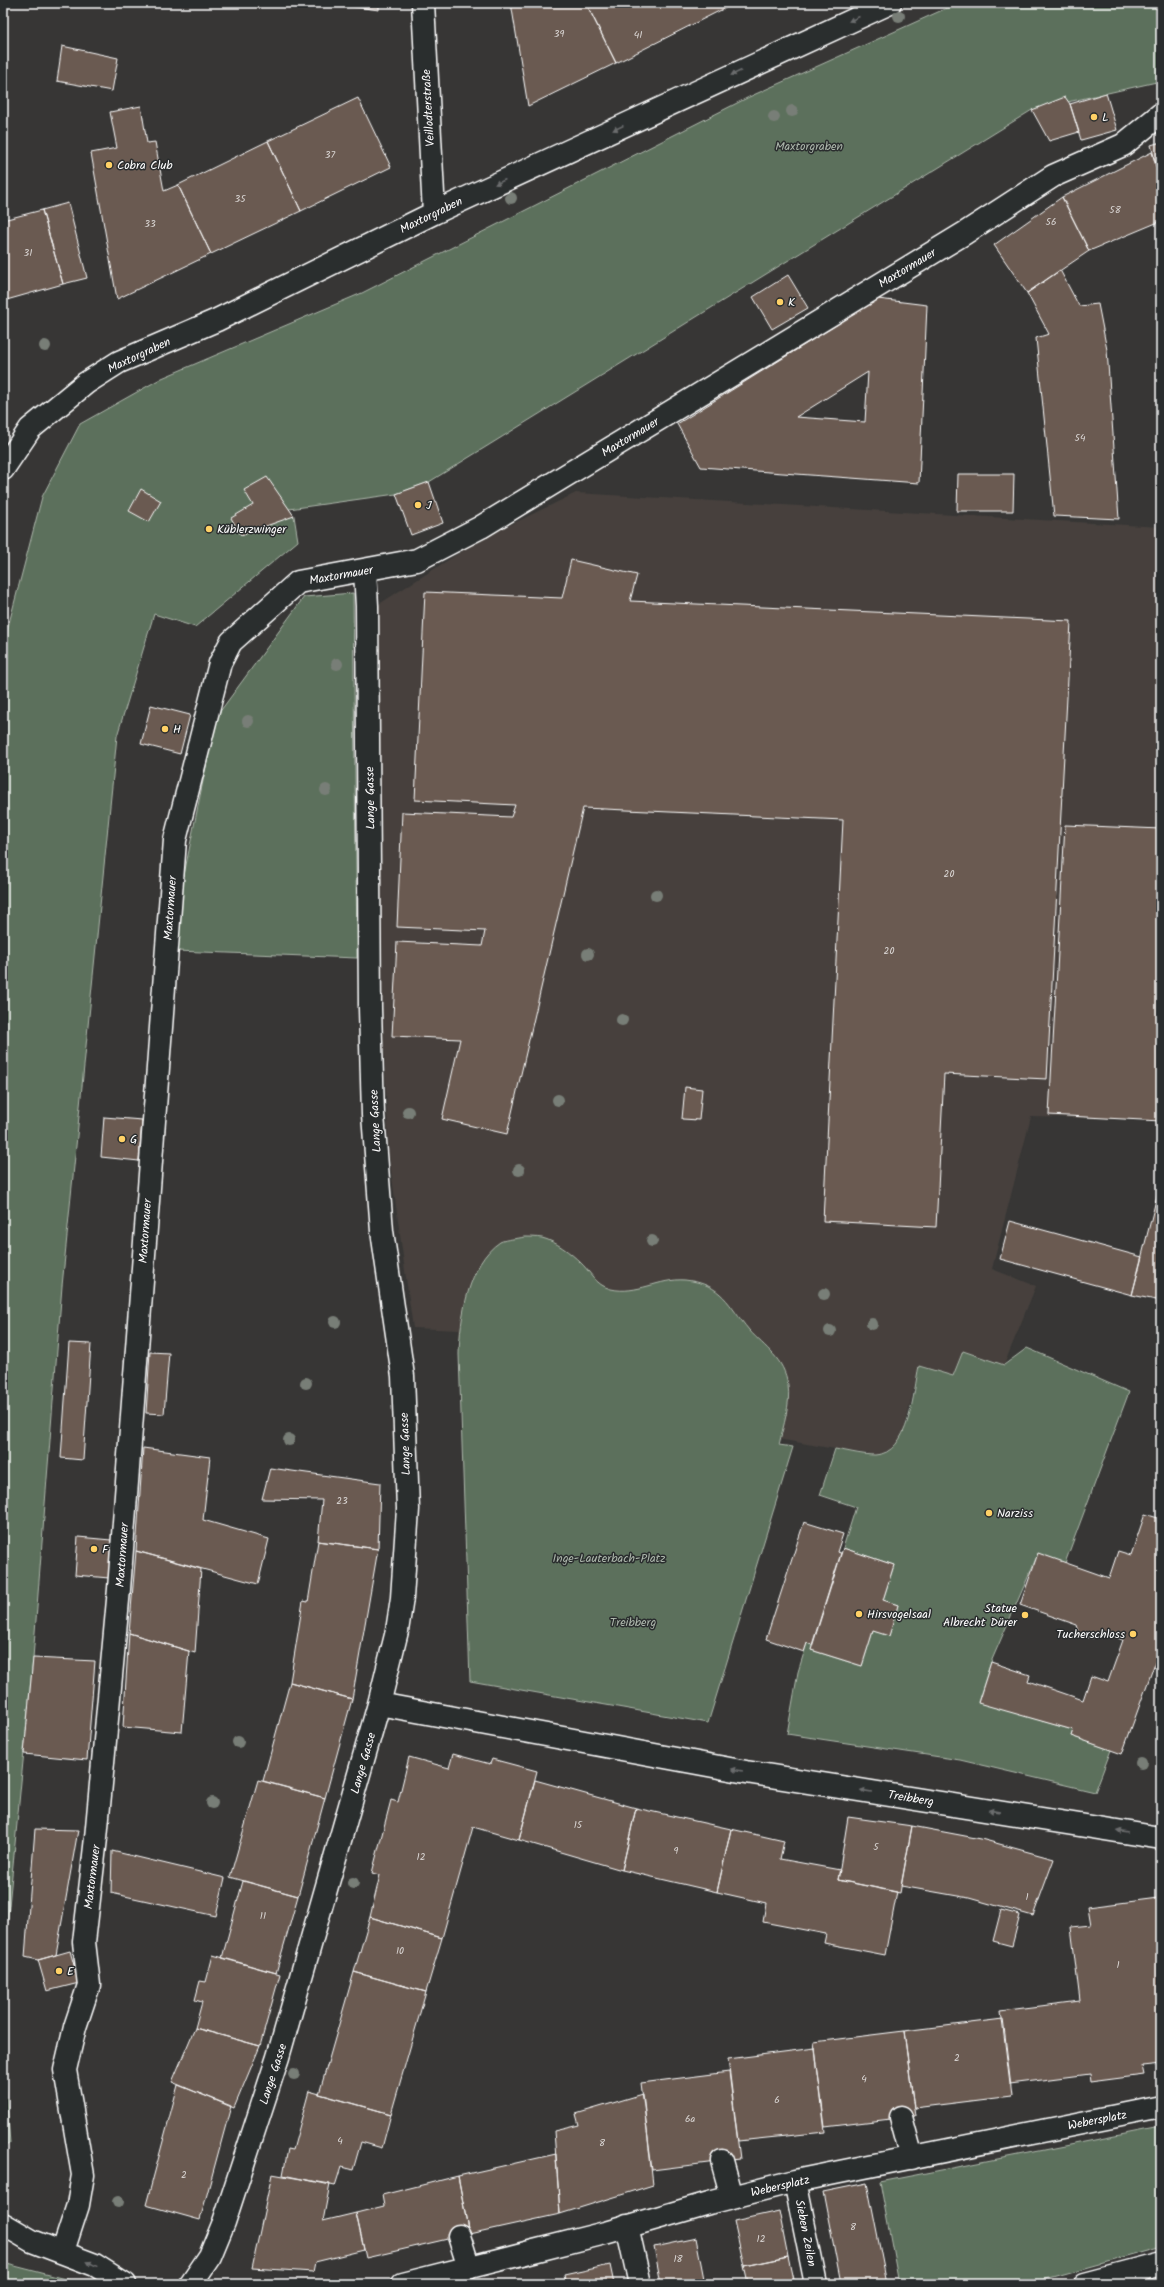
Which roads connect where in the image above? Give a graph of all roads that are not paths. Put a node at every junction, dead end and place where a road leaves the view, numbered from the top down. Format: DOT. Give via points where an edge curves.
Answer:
graph roads {
  1 [pos="422,3"];
  2 [pos="890,3"];
  3 [pos="1161,114"];
  4 [pos="434,212"];
  5 [pos="3,469"];
  6 [pos="365,571"];
  7 [pos="379,1704"];
  8 [pos="1161,1838"];
  9 [pos="1161,2107"];
  10 [pos="901,2117"];
  11 [pos="912,2158"];
  12 [pos="722,2161"];
  13 [pos="795,2181"];
  14 [pos="732,2197"];
  15 [pos="3,2224"];
  16 [pos="627,2226"];
  17 [pos="459,2236"];
  18 [pos="3,2238"];
  19 [pos="32,2241"];
  20 [pos="63,2251"];
  21 [pos="1161,2264"];
  22 [pos="469,2268"];
  23 [pos="431,2281"];
  24 [pos="125,2284"];
  25 [pos="191,2284"];
  26 [pos="403,2284"];
  27 [pos="640,2284"];
  28 [pos="816,2284"];
  29 [pos="1085,2284"];
  1 -- 4 [label="street, Veillodterstraße"];
  2 -- 4 [label="street, Maxtorgraben, one-way"];
  3 -- 6 [label="street, Maxtormauer" via="1123,145 1053,176 966,233 481,527 417,560"];
  4 -- 5 [label="street, Maxtorgraben" via="217,320 119,362 86,383 30,429"];
  6 -- 7 [label="street, Lange Gasse" via="373,1114 382,1231 402,1376 408,1509 406,1562 397,1631"];
  6 -- 20 [label="street, Maxtormauer" via="298,582 231,642 220,663 175,840 119,1588 84,1942 89,1985 65,2070 83,2175 78,2205"];
  8 -- 7 [label="street, Treibberg, one-way" via="746,1772"];
  7 -- 25 [label="street, Lange Gasse" via="278,2057 224,2222 210,2256"];
  9 -- 11 [label="street, Webersplatz"];
  10 -- 11 [label="street"];
  11 -- 13 [label="street, Webersplatz"];
  12 -- 14 [label="street"];
  13 -- 14 [label="street, Webersplatz"];
  13 -- 28 [label="street, Sieben Zeilen"];
  14 -- 16 [label="street, Webersplatz"];
  15 -- 19 [label="street"];
  16 -- 22 [label="street, Webersplatz"];
  16 -- 27 [label="street"];
  17 -- 22 [label="street"];
  18 -- 19 [label="street"];
  19 -- 20 [label="street"];
  24 -- 20 [label="street, one-way" via="102,2268"];
  21 -- 29 [label="street"];
  22 -- 23 [label="street, Webersplatz"];
  23 -- 26 [label="street, Webersplatz"];
}
